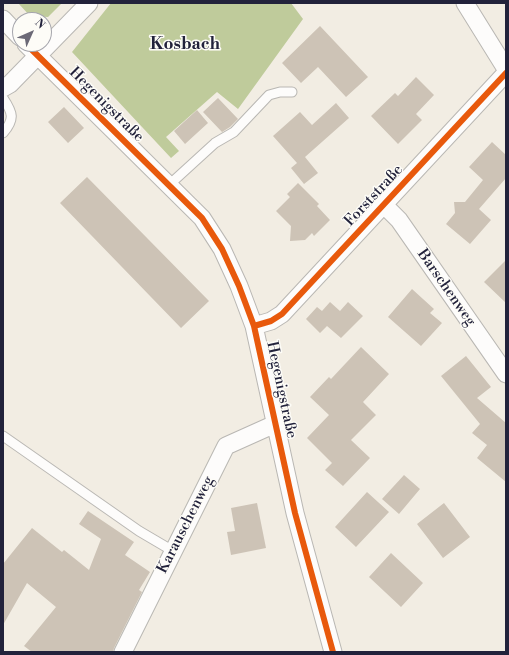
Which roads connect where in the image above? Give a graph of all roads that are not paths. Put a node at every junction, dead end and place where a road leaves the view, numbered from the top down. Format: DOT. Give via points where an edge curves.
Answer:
graph roads {
  1 [pos="89,3"];
  2 [pos="465,3"];
  3 [pos="3,19"];
  4 [pos="12,29"];
  5 [pos="52,34"];
  6 [pos="31,52"];
  7 [pos="34,52"];
  8 [pos="506,70"];
  9 [pos="506,73"];
  10 [pos="3,88"];
  11 [pos="292,92"];
  12 [pos="3,98"];
  13 [pos="3,133"];
  14 [pos="169,185"];
  15 [pos="383,204"];
  16 [pos="254,326"];
  17 [pos="506,374"];
  18 [pos="275,424"];
  19 [pos="3,436"];
  20 [pos="173,551"];
  21 [pos="123,652"];
  22 [pos="333,652"];
  1 -- 5 [label="street"];
  2 -- 8 [label="street"];
  3 -- 4 [label="street"];
  6 -- 10 [label="street" via="10,84"];
  7 -- 14 [label="street, Hegenigstraße"];
  9 -- 15 [label="street, Forststraße"];
  11 -- 14 [label="lane" via="270,95 234,132 215,143"];
  12 -- 13 [label="lane" via="12,117 10,125"];
  14 -- 16 [label="street, Hegenigstraße" via="202,218 222,249"];
  15 -- 16 [label="street, Forststraße" via="282,314"];
  15 -- 17 [label="street, Barschenweg" via="399,220"];
  16 -- 18 [label="street, Hegenigstraße"];
  18 -- 20 [label="street, Karauschenweg" via="226,446"];
  18 -- 22 [label="street, Hegenigstraße" via="294,513"];
  19 -- 20 [label="lane" via="139,531"];
  20 -- 21 [label="street, Karauschenweg"];
}
